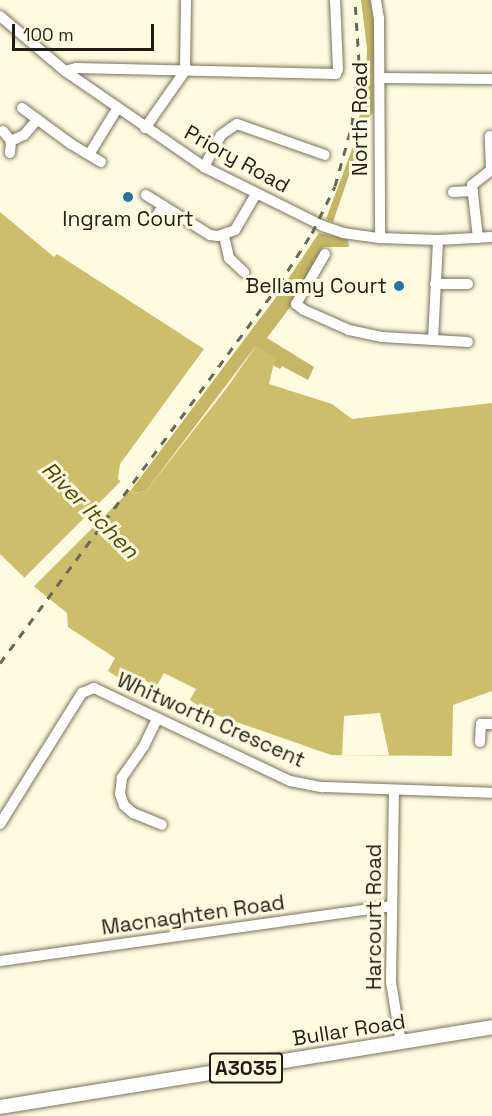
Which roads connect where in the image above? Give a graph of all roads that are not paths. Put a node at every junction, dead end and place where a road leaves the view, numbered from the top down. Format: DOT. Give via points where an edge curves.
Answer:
graph roads {
  1 [pos="186,0"];
  2 [pos="335,0"];
  3 [pos="376,0"];
  4 [pos="0,16"];
  5 [pos="185,70"];
  6 [pos="65,71"];
  7 [pos="380,78"];
  8 [pos="492,79"];
  9 [pos="22,108"];
  10 [pos="117,109"];
  11 [pos="38,119"];
  12 [pos="145,128"];
  13 [pos="3,131"];
  14 [pos="268,135"];
  15 [pos="490,136"];
  16 [pos="11,141"];
  17 [pos="263,147"];
  18 [pos="10,153"];
  19 [pos="90,153"];
  20 [pos="326,155"];
  21 [pos="101,162"];
  22 [pos="204,167"];
  23 [pos="472,191"];
  24 [pos="453,192"];
  25 [pos="256,194"];
  26 [pos="146,195"];
  27 [pos="163,206"];
  28 [pos="156,217"];
  29 [pos="224,236"];
  30 [pos="492,237"];
  31 [pos="380,238"];
  32 [pos="478,238"];
  33 [pos="438,240"];
  34 [pos="326,254"];
  35 [pos="244,272"];
  36 [pos="435,284"];
  37 [pos="468,284"];
  38 [pos="433,340"];
  39 [pos="468,342"];
  40 [pos="157,719"];
  41 [pos="492,724"];
  42 [pos="480,742"];
  43 [pos="394,790"];
  44 [pos="492,793"];
  45 [pos="0,824"];
  46 [pos="162,825"];
  47 [pos="390,906"];
  48 [pos="0,962"];
  49 [pos="492,1027"];
  50 [pos="401,1043"];
  51 [pos="0,1107"];
  1 -- 5 [label="street"];
  2 -- 5 [label="street" via="336,74"];
  3 -- 7 [label="street, North Road"];
  4 -- 6 [label="street, Priory Road"];
  5 -- 6 [label="street"];
  5 -- 12 [label="street"];
  6 -- 10 [label="street, Priory Road"];
  7 -- 8 [label="street"];
  7 -- 31 [label="street, North Road"];
  9 -- 11 [label="street"];
  10 -- 12 [label="street, Priory Road"];
  10 -- 19 [label="street"];
  11 -- 16 [label="street" via="24,135"];
  11 -- 19 [label="street"];
  12 -- 22 [label="street, Priory Road"];
  13 -- 16 [label="street"];
  14 -- 17 [label="street"];
  14 -- 20 [label="street"];
  14 -- 22 [label="street" via="243,124 231,126 221,135"];
  15 -- 23 [label="street" via="491,170 472,185"];
  16 -- 18 [label="street"];
  19 -- 21 [label="street"];
  22 -- 25 [label="street, Priory Road"];
  23 -- 24 [label="street"];
  23 -- 32 [label="street"];
  25 -- 29 [label="street" via="235,230"];
  25 -- 31 [label="street, Priory Road" via="334,230"];
  26 -- 27 [label="street"];
  27 -- 28 [label="street"];
  27 -- 29 [label="street" via="210,235"];
  29 -- 35 [label="street" via="229,258"];
  30 -- 32 [label="street, Priory Road"];
  31 -- 33 [label="street, Priory Road"];
  32 -- 33 [label="street, Priory Road"];
  33 -- 36 [label="street"];
  34 -- 38 [label="street" via="296,304 348,330"];
  36 -- 37 [label="street"];
  36 -- 38 [label="street"];
  38 -- 39 [label="street"];
  40 -- 43 [label="street, Whitworth Crescent" via="290,781 322,787"];
  40 -- 45 [label="street, Whitworth Crescent" via="94,688 82,693"];
  40 -- 46 [label="street" via="122,778 120,794 124,805 140,821"];
  41 -- 42 [label="street" via="481,724"];
  43 -- 44 [label="street, Whitworth Crescent"];
  43 -- 47 [label="street, Harcourt Road"];
  47 -- 48 [label="street, Macnaghten Road"];
  47 -- 50 [label="street, Harcourt Road" via="391,982"];
  49 -- 50 [label="main road, Bullar Road / A3035"];
  50 -- 51 [label="main road, Bullar Road / A3035"];
}
